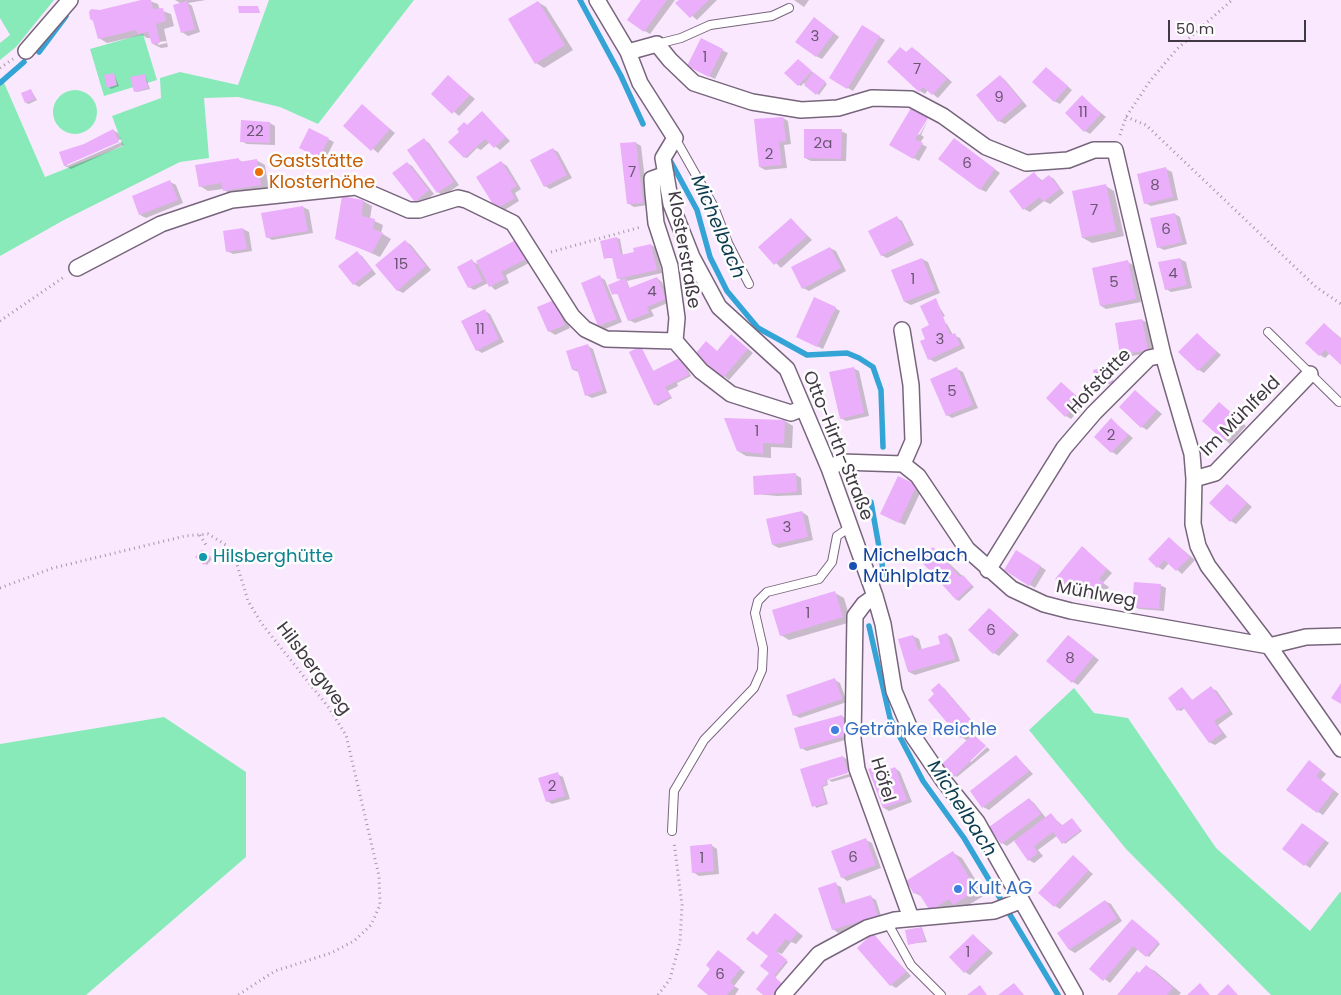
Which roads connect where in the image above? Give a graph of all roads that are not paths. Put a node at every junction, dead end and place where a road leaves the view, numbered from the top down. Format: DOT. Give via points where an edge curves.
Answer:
graph roads {
  1 [pos="70,0"];
  2 [pos="597,0"];
  3 [pos="789,8"];
  4 [pos="657,44"];
  5 [pos="26,51"];
  6 [pos="628,52"];
  7 [pos="675,138"];
  8 [pos="666,174"];
  9 [pos="77,268"];
  10 [pos="749,284"];
  11 [pos="902,330"];
  12 [pos="1268,332"];
  13 [pos="675,341"];
  14 [pos="1163,355"];
  15 [pos="1310,374"];
  16 [pos="1339,402"];
  17 [pos="803,408"];
  18 [pos="903,464"];
  19 [pos="829,468"];
  20 [pos="1194,479"];
  21 [pos="850,527"];
  22 [pos="988,570"];
  23 [pos="875,596"];
  24 [pos="1341,636"];
  25 [pos="1269,646"];
  26 [pos="1341,749"];
  27 [pos="672,831"];
  28 [pos="1016,904"];
  29 [pos="911,918"];
  30 [pos="887,922"];
  31 [pos="783,995"];
  32 [pos="941,995"];
  33 [pos="1075,995"];
  1 -- 5 [label="street"];
  2 -- 6 [label="street"];
  3 -- 4 [label="lane" via="772,16 710,25 682,38"];
  4 -- 6 [label="street"];
  4 -- 14 [label="street" via="694,83 752,102 801,110 838,108 872,98 911,99 943,116 986,147 1026,163 1068,160 1094,150 1115,150"];
  6 -- 7 [label="street" via="640,83"];
  7 -- 8 [label="street, Otto-Hirth-Straße" via="663,158"];
  7 -- 10 [label="lane" via="714,207"];
  8 -- 13 [label="street, Klosterstraße" via="652,179 656,223 670,266 677,318"];
  8 -- 17 [label="street, Otto-Hirth-Straße" via="671,204 692,257 719,307 787,369"];
  9 -- 13 [label="street" via="161,224 232,200 356,187 409,210 458,198 513,223 572,316 585,329 606,339"];
  11 -- 18 [label="street" via="911,385 913,441"];
  12 -- 15 [label="lane"];
  13 -- 17 [label="street" via="701,371 731,394 791,413"];
  14 -- 20 [label="street, Im Mühlfeld" via="1192,454"];
  14 -- 22 [label="street, Hofstätte" via="1149,358 1064,448"];
  15 -- 16 [label="lane"];
  15 -- 20 [label="street, Im Mühlfeld" via="1215,473"];
  17 -- 19 [label="street, Otto-Hirth-Straße"];
  18 -- 19 [label="street" via="842,462"];
  18 -- 22 [label="street, Mühlweg" via="918,476 967,549"];
  19 -- 21 [label="street, Otto-Hirth-Straße"];
  20 -- 25 [label="street, Im Mühlfeld" via="1193,524 1198,546 1208,566"];
  21 -- 23 [label="street, Otto-Hirth-Straße"];
  21 -- 27 [label="lane" via="837,536 832,562 819,579 767,592 758,601 755,613 763,648 762,670 754,688 704,740 674,791"];
  22 -- 25 [label="street, Mühlweg" via="1012,589 1044,604"];
  23 -- 28 [label="street, Otto-Hirth-Straße" via="894,690 913,736 977,822"];
  23 -- 29 [label="street, Höfel" via="854,616 853,739 857,769"];
  24 -- 25 [label="street, Mühlweg" via="1306,636"];
  25 -- 26 [label="street, Im Mühlfeld"];
  28 -- 29 [label="street" via="994,911"];
  28 -- 33 [label="street, Otto-Hirth-Straße"];
  29 -- 30 [label="street"];
  30 -- 31 [label="street" via="867,928 819,954"];
  30 -- 32 [label="lane" via="911,964"];
}
